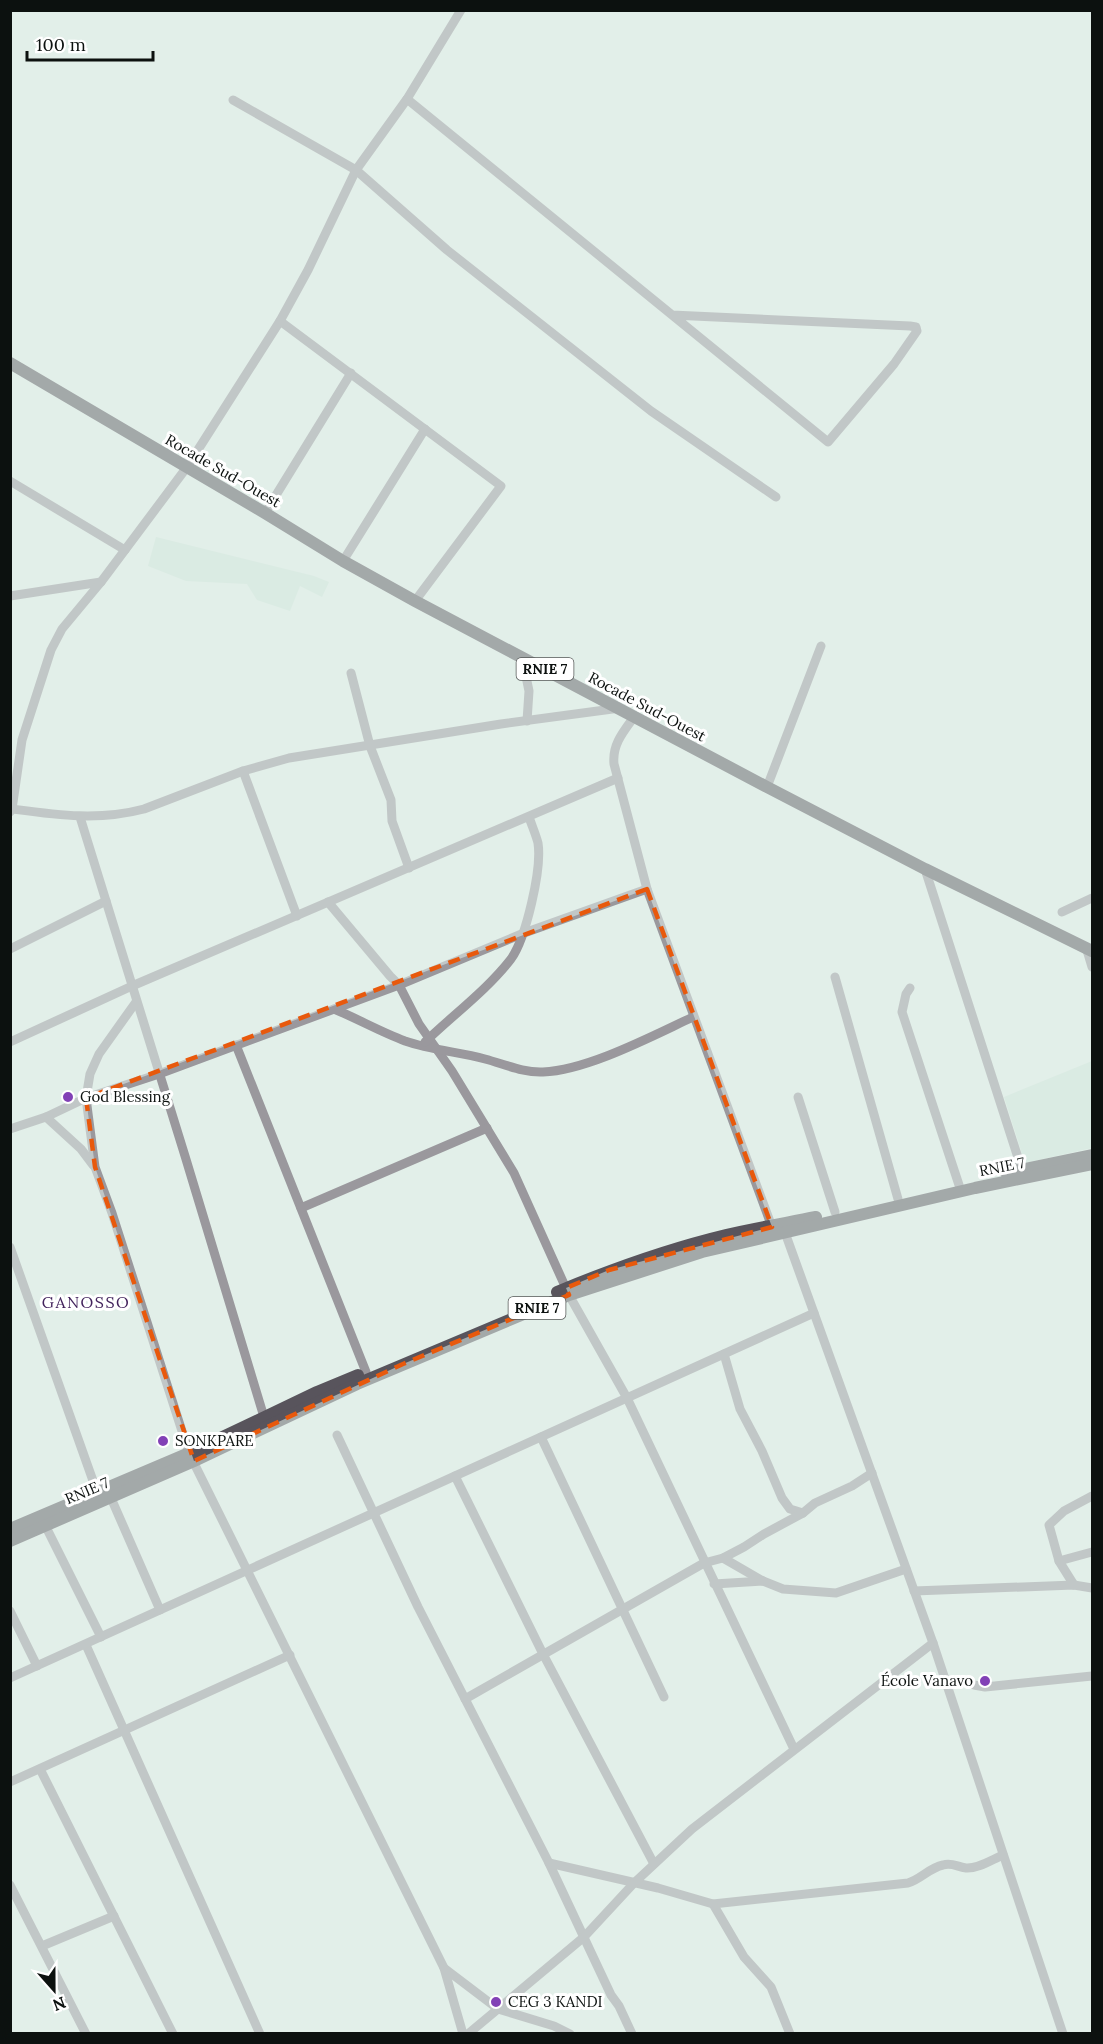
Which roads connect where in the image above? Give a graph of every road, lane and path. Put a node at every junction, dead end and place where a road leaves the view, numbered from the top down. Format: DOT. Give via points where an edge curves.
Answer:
graph roads {
  1 [pos="461,10"];
  2 [pos="407,99"];
  3 [pos="233,100"];
  4 [pos="356,170"];
  5 [pos="672,315"];
  6 [pos="280,321"];
  7 [pos="10,363"];
  8 [pos="351,373"];
  9 [pos="425,429"];
  10 [pos="187,467"];
  11 [pos="10,481"];
  12 [pos="776,497"];
  13 [pos="265,513"];
  14 [pos="125,550"];
  15 [pos="343,561"];
  16 [pos="101,582"];
  17 [pos="10,596"];
  18 [pos="415,601"];
  19 [pos="821,645"];
  20 [pos="522,657"];
  21 [pos="351,673"];
  22 [pos="620,708"];
  23 [pos="634,717"];
  24 [pos="527,720"];
  25 [pos="370,746"];
  26 [pos="243,771"];
  27 [pos="618,778"];
  28 [pos="767,787"];
  29 [pos="11,810"];
  30 [pos="80,817"];
  31 [pos="530,817"];
  32 [pos="409,867"];
  33 [pos="925,868"];
  34 [pos="647,889"];
  35 [pos="1092,898"];
  36 [pos="105,901"];
  37 [pos="328,902"];
  38 [pos="1062,912"];
  39 [pos="297,916"];
  40 [pos="524,933"];
  41 [pos="10,949"];
  42 [pos="1089,949"];
  43 [pos="1092,967"];
  44 [pos="835,977"];
  45 [pos="399,985"];
  46 [pos="132,987"];
  47 [pos="910,988"];
  48 [pos="136,1002"];
  49 [pos="334,1009"];
  50 [pos="693,1017"];
  51 [pos="429,1038"];
  52 [pos="10,1042"];
  53 [pos="236,1045"];
  54 [pos="421,1046"];
  55 [pos="437,1050"];
  56 [pos="159,1074"];
  57 [pos="798,1097"];
  58 [pos="86,1098"];
  59 [pos="46,1116"];
  60 [pos="487,1128"];
  61 [pos="10,1129"];
  62 [pos="1092,1155"];
  63 [pos="1092,1164"];
  64 [pos="95,1167"];
  65 [pos="1022,1170"];
  66 [pos="959,1185"];
  67 [pos="898,1199"];
  68 [pos="301,1208"];
  69 [pos="835,1212"];
  70 [pos="780,1228"];
  71 [pos="10,1247"];
  72 [pos="568,1292"];
  73 [pos="814,1313"];
  74 [pos="724,1354"];
  75 [pos="366,1372"];
  76 [pos="627,1398"];
  77 [pos="264,1417"];
  78 [pos="337,1435"];
  79 [pos="541,1437"];
  80 [pos="192,1457"];
  81 [pos="872,1473"];
  82 [pos="455,1476"];
  83 [pos="97,1492"];
  84 [pos="1092,1496"];
  85 [pos="111,1498"];
  86 [pos="374,1513"];
  87 [pos="804,1513"];
  88 [pos="45,1525"];
  89 [pos="10,1529"];
  90 [pos="10,1541"];
  91 [pos="1092,1552"];
  92 [pos="723,1558"];
  93 [pos="1059,1561"];
  94 [pos="704,1563"];
  95 [pos="906,1569"];
  96 [pos="247,1570"];
  97 [pos="764,1581"];
  98 [pos="714,1584"];
  99 [pos="1074,1585"];
  100 [pos="1092,1588"];
  101 [pos="914,1591"];
  102 [pos="622,1609"];
  103 [pos="160,1610"];
  104 [pos="10,1611"];
  105 [pos="101,1637"];
  106 [pos="933,1642"];
  107 [pos="86,1645"];
  108 [pos="543,1654"];
  109 [pos="290,1655"];
  110 [pos="37,1666"];
  111 [pos="1092,1676"];
  112 [pos="10,1678"];
  113 [pos="974,1685"];
  114 [pos="664,1697"];
  115 [pos="465,1698"];
  116 [pos="125,1731"];
  117 [pos="794,1749"];
  118 [pos="40,1769"];
  119 [pos="10,1782"];
  120 [pos="1003,1855"];
  121 [pos="549,1863"];
  122 [pos="654,1864"];
  123 [pos="634,1883"];
  124 [pos="10,1885"];
  125 [pos="713,1904"];
  126 [pos="114,1916"];
  127 [pos="584,1937"];
  128 [pos="42,1946"];
  129 [pos="444,1968"];
  130 [pos="498,2008"];
  131 [pos="86,2034"];
  132 [pos="173,2034"];
  133 [pos="260,2034"];
  134 [pos="463,2034"];
  135 [pos="468,2034"];
  136 [pos="570,2034"];
  137 [pos="632,2034"];
  138 [pos="790,2034"];
  139 [pos="1063,2034"];
  1 -- 2 [label="street"];
  2 -- 4 [label="street"];
  2 -- 5 [label="street"];
  3 -- 4 [label="street"];
  4 -- 6 [label="street"];
  4 -- 12 [label="street" via="447,250 651,411"];
  5 -- 5 [label="street" via="910,326 917,331 828,442"];
  6 -- 8 [label="street"];
  6 -- 10 [label="street"];
  7 -- 10 [label="main road, Rocade Sud-Ouest / RNIE 7"];
  8 -- 9 [label="street"];
  8 -- 13 [label="street"];
  9 -- 15 [label="street"];
  9 -- 18 [label="street" via="501,486"];
  10 -- 13 [label="main road, Rocade Sud-Ouest / RNIE 7"];
  10 -- 14 [label="street"];
  11 -- 14 [label="street"];
  13 -- 15 [label="main road, Rocade Sud-Ouest / RNIE 7"];
  14 -- 16 [label="street"];
  15 -- 18 [label="main road, Rocade Sud-Ouest / RNIE 7"];
  16 -- 17 [label="street"];
  16 -- 29 [label="street" via="62,629 51,650 21,741"];
  18 -- 20 [label="main road, Rocade Sud-Ouest / RNIE 7"];
  19 -- 28 [label="street"];
  20 -- 22 [label="main road, Rocade Sud-Ouest / RNIE 7"];
  20 -- 24 [label="street" via="529,691"];
  21 -- 25 [label="street"];
  22 -- 23 [label="main road, Rocade Sud-Ouest / RNIE 7"];
  22 -- 24 [label="street"];
  23 -- 27 [label="street" via="613,755"];
  23 -- 28 [label="main road, Rocade Sud-Ouest / RNIE 7"];
  24 -- 25 [label="street"];
  25 -- 26 [label="street" via="289,758"];
  25 -- 32 [label="street"];
  26 -- 30 [label="street" via="144,809"];
  26 -- 39 [label="street"];
  27 -- 31 [label="street"];
  27 -- 34 [label="street"];
  28 -- 33 [label="main road, Rocade Sud-Ouest / RNIE 7"];
  29 -- 30 [label="street"];
  30 -- 36 [label="street"];
  31 -- 32 [label="street"];
  31 -- 40 [label="street" via="538,856"];
  32 -- 37 [label="street"];
  33 -- 42 [label="main road, Rocade Sud-Ouest / RNIE 7"];
  33 -- 65 [label="street"];
  34 -- 40 [label="street"];
  34 -- 50 [label="street"];
  35 -- 38 [label="street"];
  36 -- 41 [label="street"];
  36 -- 46 [label="street"];
  37 -- 39 [label="street"];
  37 -- 45 [label="street"];
  39 -- 46 [label="street"];
  40 -- 45 [label="street"];
  40 -- 51 [label="street" via="510,959"];
  42 -- 43 [label="street"];
  44 -- 67 [label="street"];
  45 -- 49 [label="street"];
  45 -- 51 [label="street"];
  46 -- 48 [label="street"];
  46 -- 52 [label="street"];
  47 -- 66 [label="street" via="902,1012"];
  48 -- 56 [label="street"];
  48 -- 58 [label="street" via="93,1063"];
  49 -- 53 [label="street"];
  49 -- 54 [label="street"];
  50 -- 55 [label="street" via="608,1055 558,1071 528,1072"];
  50 -- 70 [label="street"];
  51 -- 54 [label="street"];
  51 -- 55 [label="street"];
  53 -- 56 [label="street"];
  53 -- 68 [label="street"];
  54 -- 55 [label="street"];
  55 -- 60 [label="street"];
  56 -- 58 [label="street"];
  56 -- 77 [label="street"];
  57 -- 69 [label="street"];
  58 -- 59 [label="street"];
  58 -- 64 [label="street"];
  59 -- 61 [label="street"];
  59 -- 64 [label="street"];
  60 -- 68 [label="street"];
  60 -- 72 [label="street" via="514,1173"];
  62 -- 65 [label="main road, RNIE 7 / RNIE 7"];
  63 -- 70 [label="main road, RNIE 7 / RNIE 7"];
  64 -- 80 [label="street"];
  65 -- 66 [label="main road, RNIE 7 / RNIE 7"];
  66 -- 67 [label="main road, RNIE 7 / RNIE 7"];
  67 -- 69 [label="main road, RNIE 7 / RNIE 7"];
  68 -- 75 [label="street"];
  69 -- 70 [label="main road, RNIE 7 / RNIE 7"];
  70 -- 72 [label="main road, RNIE 7 / RNIE 7" via="726,1235 665,1252 609,1270"];
  70 -- 73 [label="street"];
  71 -- 83 [label="street"];
  72 -- 75 [label="main road, RNIE 7 / RNIE 7"];
  72 -- 76 [label="street"];
  72 -- 80 [label="main road, RNIE 7 / RNIE 7"];
  73 -- 74 [label="street"];
  73 -- 81 [label="street"];
  74 -- 76 [label="street"];
  74 -- 87 [label="street" via="740,1409 782,1498 790,1509"];
  75 -- 77 [label="main road, RNIE 7 / RNIE 7"];
  76 -- 79 [label="street"];
  76 -- 94 [label="street"];
  77 -- 80 [label="main road, RNIE 7 / RNIE 7"];
  78 -- 86 [label="street"];
  79 -- 82 [label="street"];
  79 -- 102 [label="street"];
  80 -- 83 [label="main road, RNIE 7 / RNIE 7"];
  80 -- 85 [label="main road, RNIE 7 / RNIE 7"];
  80 -- 96 [label="street"];
  81 -- 87 [label="street" via="815,1503"];
  81 -- 95 [label="street"];
  82 -- 86 [label="street"];
  82 -- 108 [label="street"];
  83 -- 89 [label="main road, RNIE 7 / RNIE 7"];
  84 -- 93 [label="street" via="1049,1524"];
  85 -- 88 [label="main road, RNIE 7 / RNIE 7"];
  85 -- 103 [label="street"];
  86 -- 96 [label="street"];
  86 -- 115 [label="street"];
  87 -- 92 [label="street"];
  88 -- 90 [label="main road, RNIE 7 / RNIE 7"];
  88 -- 105 [label="street"];
  91 -- 93 [label="street"];
  92 -- 94 [label="street"];
  92 -- 97 [label="street"];
  93 -- 99 [label="street"];
  94 -- 98 [label="street"];
  94 -- 102 [label="street"];
  95 -- 97 [label="street" via="837,1593 783,1589"];
  95 -- 101 [label="street"];
  96 -- 103 [label="street"];
  96 -- 109 [label="street"];
  97 -- 98 [label="street"];
  98 -- 117 [label="street"];
  99 -- 100 [label="street"];
  99 -- 101 [label="street"];
  101 -- 106 [label="street"];
  102 -- 108 [label="street"];
  102 -- 114 [label="street"];
  103 -- 105 [label="street"];
  104 -- 110 [label="street"];
  105 -- 107 [label="street"];
  106 -- 117 [label="street"];
  106 -- 120 [label="street"];
  107 -- 110 [label="street"];
  107 -- 116 [label="street"];
  108 -- 115 [label="street"];
  108 -- 122 [label="street"];
  109 -- 116 [label="street"];
  109 -- 129 [label="street"];
  110 -- 112 [label="street"];
  111 -- 113 [label="street" via="985,1688"];
  115 -- 121 [label="street"];
  116 -- 118 [label="street"];
  116 -- 133 [label="street"];
  117 -- 122 [label="street"];
  118 -- 119 [label="street"];
  118 -- 126 [label="street"];
  120 -- 125 [label="street" via="968,1868 946,1864 908,1883"];
  120 -- 139 [label="street"];
  121 -- 123 [label="street"];
  121 -- 127 [label="street"];
  122 -- 123 [label="street"];
  123 -- 125 [label="street"];
  123 -- 127 [label="street"];
  124 -- 128 [label="street"];
  125 -- 138 [label="street" via="744,1957 771,1987"];
  126 -- 128 [label="street"];
  126 -- 132 [label="street"];
  127 -- 130 [label="street"];
  127 -- 137 [label="street"];
  128 -- 131 [label="street"];
  129 -- 130 [label="street"];
  129 -- 134 [label="street"];
  130 -- 135 [label="street"];
  130 -- 136 [label="street"];
}
